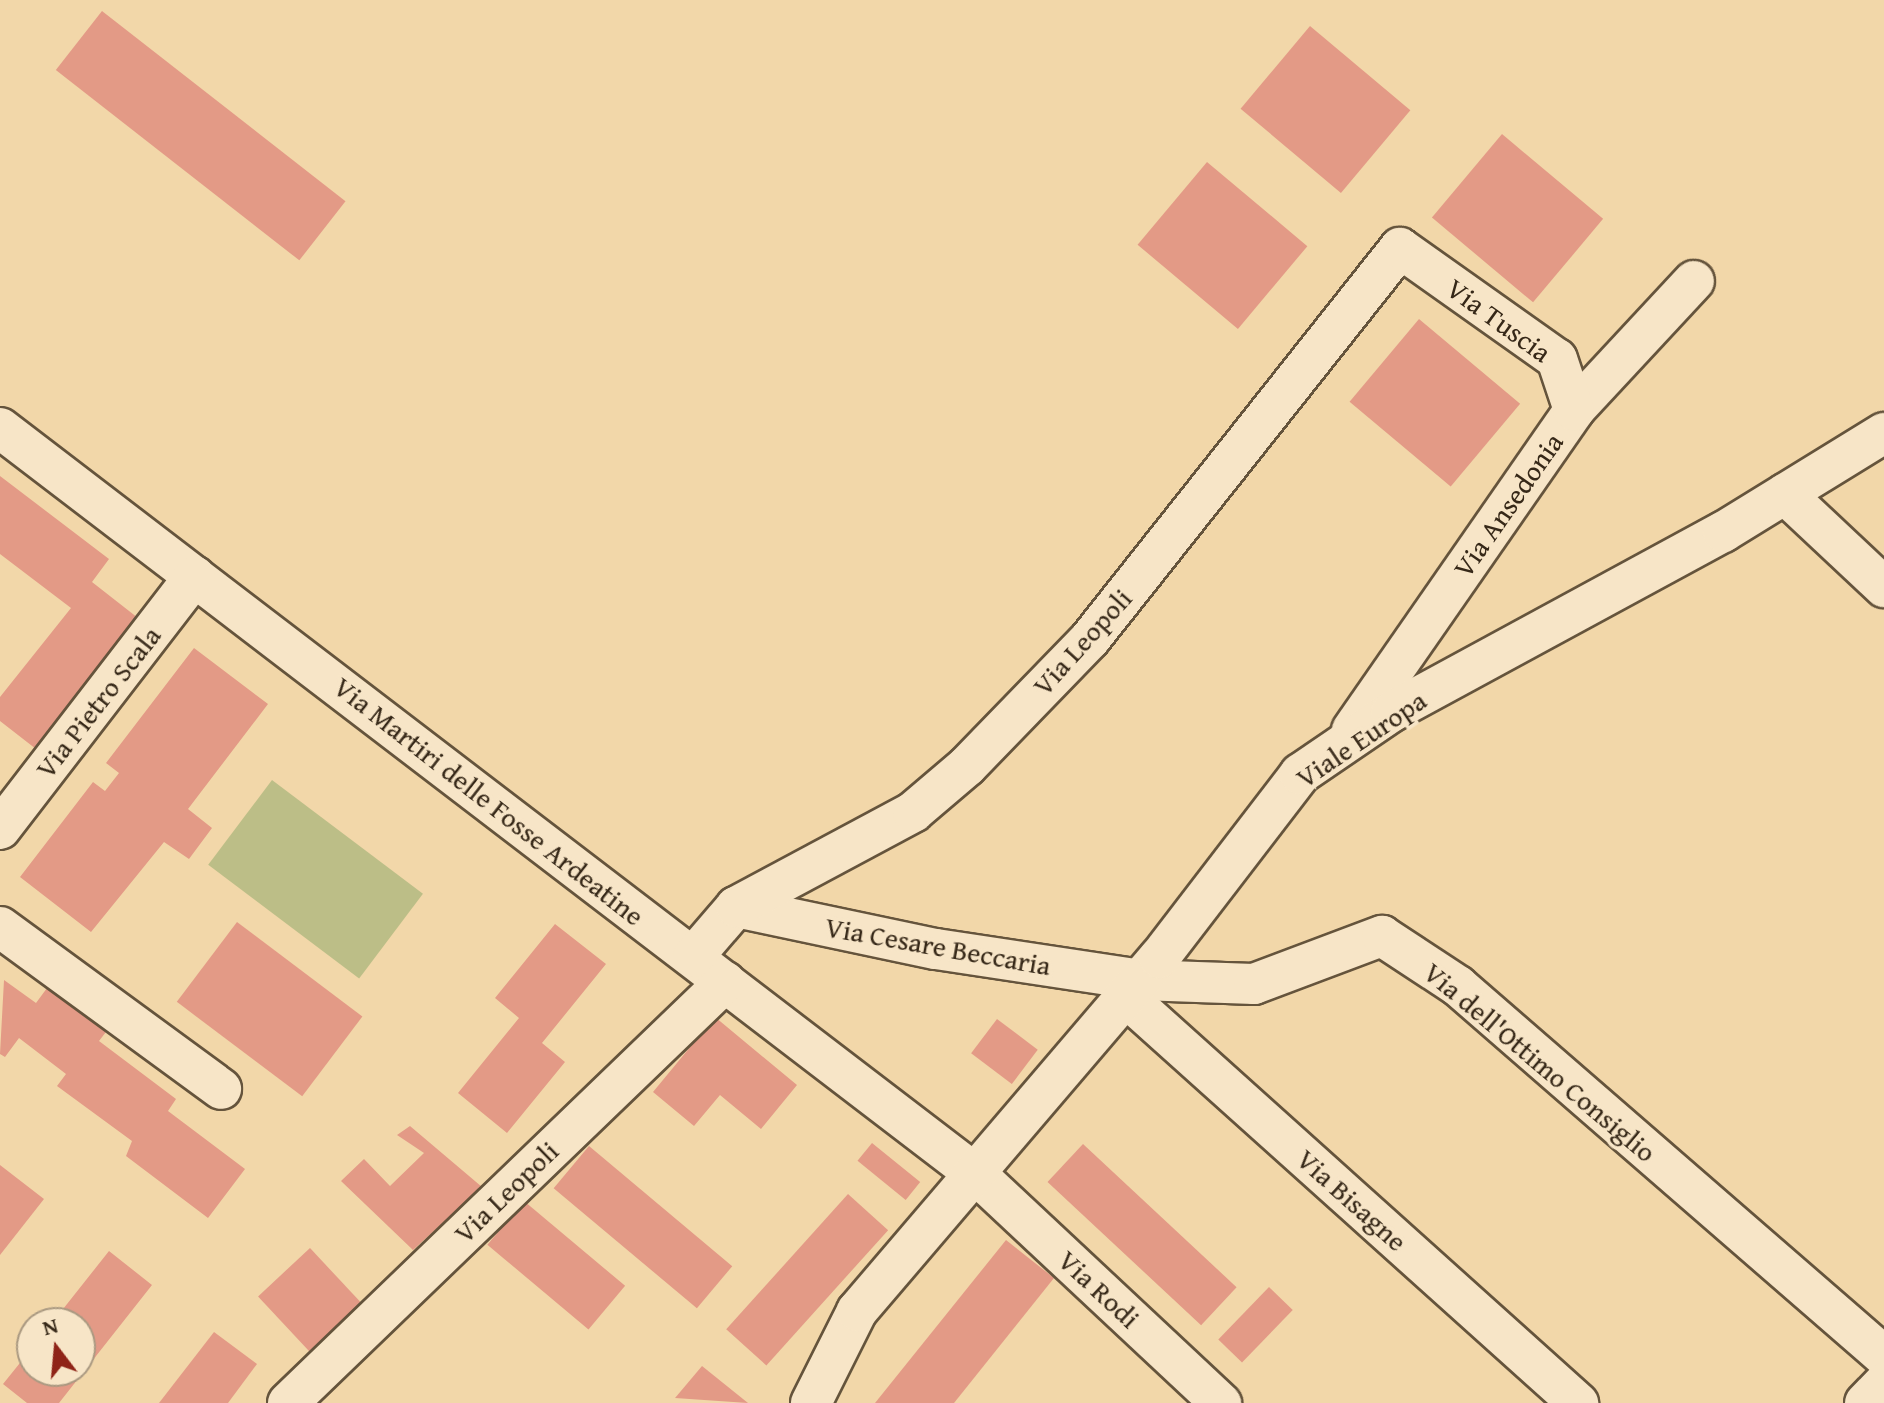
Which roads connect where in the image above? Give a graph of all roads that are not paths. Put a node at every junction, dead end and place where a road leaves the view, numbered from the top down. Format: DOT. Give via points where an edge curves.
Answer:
graph roads {
  1 [pos="1400,248"];
  2 [pos="1694,281"];
  3 [pos="1574,410"];
  4 [pos="0,428"];
  5 [pos="1884,433"];
  6 [pos="1785,494"];
  7 [pos="195,576"];
  8 [pos="1884,587"];
  9 [pos="1340,746"];
  10 [pos="0,829"];
  11 [pos="736,907"];
  12 [pos="0,927"];
  13 [pos="693,957"];
  14 [pos="725,982"];
  15 [pos="1133,988"];
  16 [pos="221,1089"];
  17 [pos="978,1176"];
  18 [pos="1884,1356"];
  19 [pos="1884,1383"];
  20 [pos="288,1403"];
  21 [pos="811,1403"];
  22 [pos="1221,1403"];
  23 [pos="1578,1403"];
  24 [pos="1865,1403"];
  1 -- 3 [label="street, Via Tuscia" via="1557,359"];
  1 -- 11 [label="street, Via Leopoli" via="1090,639 967,766 913,812"];
  2 -- 3 [label="street, Via Ansedonia"];
  3 -- 9 [label="street, Via Ansedonia"];
  4 -- 7 [label="street, Via Martiri delle Fosse Ardeatine"];
  5 -- 6 [label="street, Viale Europa"];
  6 -- 8 [label="street"];
  6 -- 9 [label="street, Viale Europa"];
  7 -- 10 [label="street, Via Pietro Scala"];
  7 -- 13 [label="street, Via Martiri delle Fosse Ardeatine"];
  9 -- 15 [label="street, Viale Europa" via="1300,774"];
  11 -- 13 [label="street, Via Leopoli"];
  11 -- 15 [label="street, Via Cesare Beccaria"];
  12 -- 16 [label="street"];
  13 -- 14 [label="street, Via Martiri delle Fosse Ardeatine"];
  14 -- 17 [label="street, Via Martiri delle Fosse Ardeatine"];
  14 -- 20 [label="street, Via Leopoli"];
  15 -- 17 [label="street, Viale Europa"];
  15 -- 18 [label="street, Via dell'Ottimo Consiglio" via="1254,984 1382,936 1458,986"];
  15 -- 23 [label="street, Via Bisagne"];
  17 -- 21 [label="street, Viale Europa" via="857,1311"];
  17 -- 22 [label="street, Via Rodi"];
  19 -- 24 [label="street"];
}
